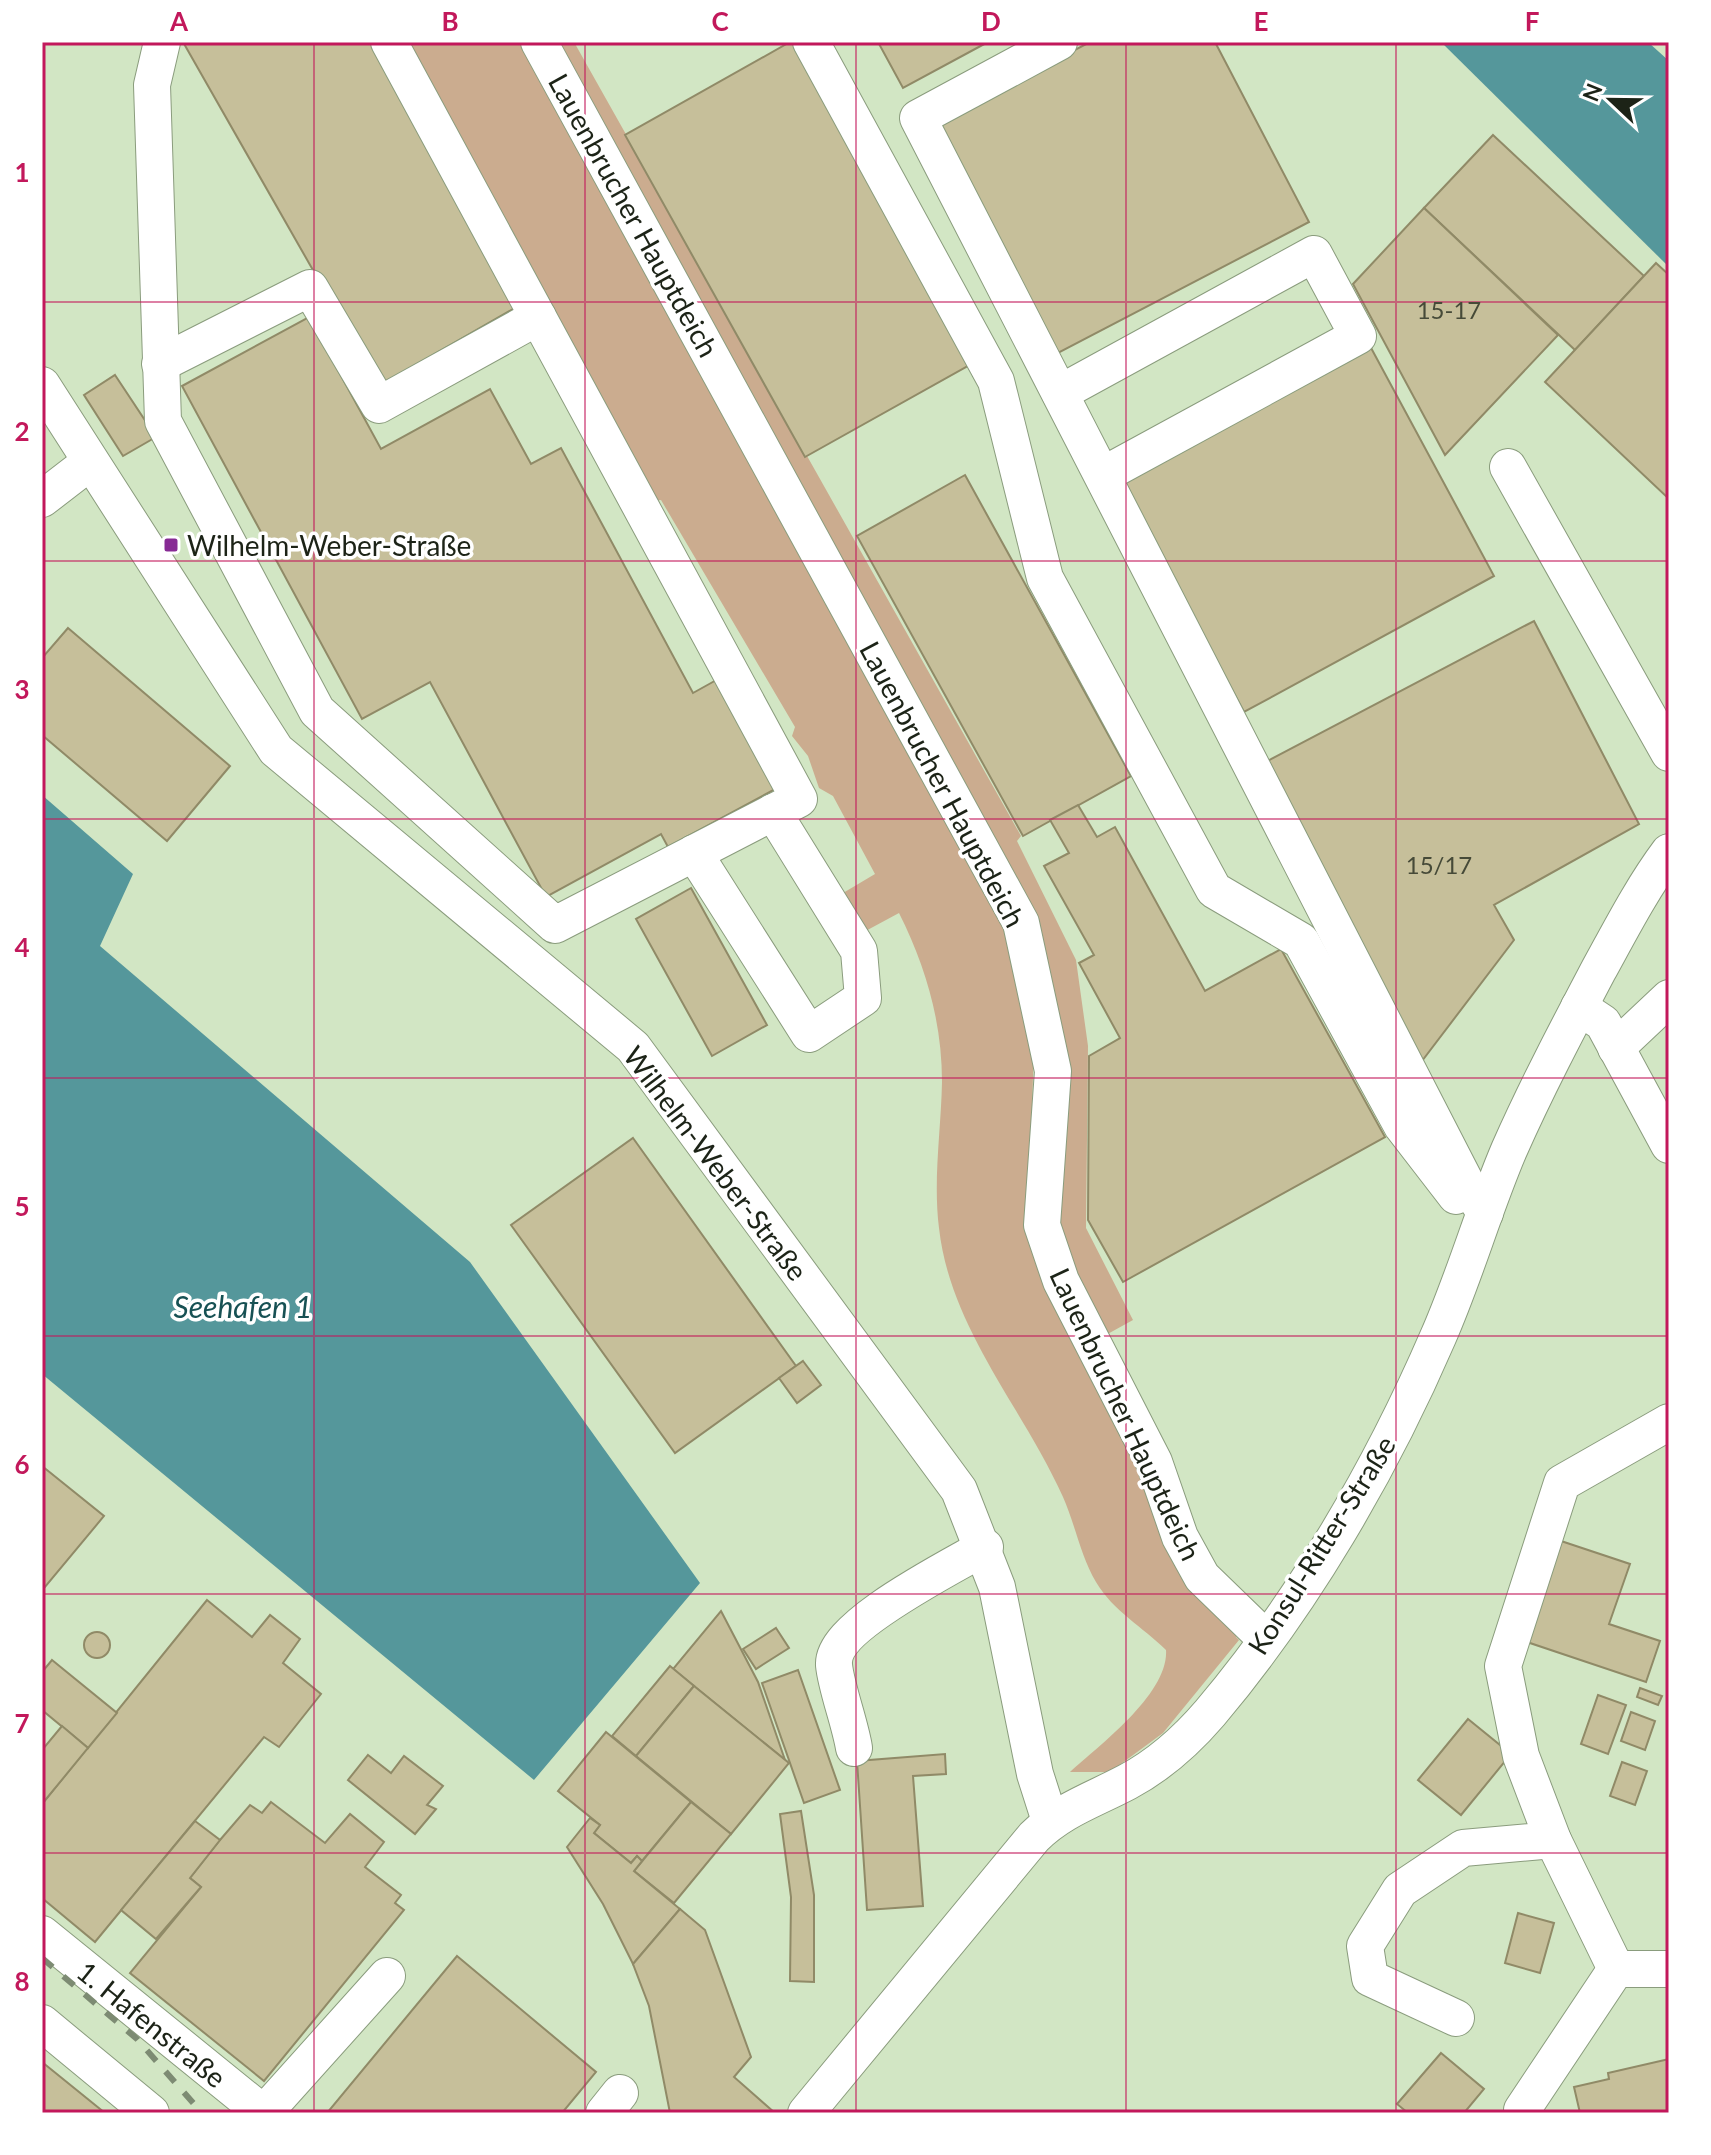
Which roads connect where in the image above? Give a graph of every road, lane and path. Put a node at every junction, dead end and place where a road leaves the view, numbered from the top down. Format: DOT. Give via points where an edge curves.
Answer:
graph roads {
  1 [pos="162,42"];
  2 [pos="389,42"];
  3 [pos="539,42"];
  4 [pos="811,42"];
  5 [pos="1059,42"];
  6 [pos="538,317"];
  7 [pos="160,364"];
  8 [pos="42,385"];
  9 [pos="1060,393"];
  10 [pos="90,462"];
  11 [pos="1508,467"];
  12 [pos="1103,475"];
  13 [pos="42,499"];
  14 [pos="344,736"];
  15 [pos="1669,753"];
  16 [pos="341,805"];
  17 [pos="773,812"];
  18 [pos="1669,852"];
  19 [pos="694,853"];
  20 [pos="1669,998"];
  21 [pos="1579,1007"];
  22 [pos="1616,1048"];
  23 [pos="1669,1145"];
  24 [pos="1485,1213"];
  25 [pos="1669,1422"];
  26 [pos="985,1547"];
  27 [pos="1266,1639"];
  28 [pos="854,1748"];
  29 [pos="1050,1821"];
  30 [pos="1553,1840"];
  31 [pos="42,1934"];
  32 [pos="1616,1969"];
  33 [pos="1669,1969"];
  34 [pos="387,1976"];
  35 [pos="1456,2018"];
  36 [pos="42,2023"];
  37 [pos="1522,2110"];
  38 [pos="151,2113"];
  39 [pos="263,2113"];
  40 [pos="806,2113"];
  1 -- 7 [label="street" via="152,85"];
  2 -- 6 [label="street"];
  3 -- 27 [label="street, Lauenbrucher Hauptdeich" via="1021,923 1053,1071 1042,1225 1061,1281 1154,1462 1180,1537 1202,1577"];
  4 -- 24 [label="street" via="996,381 1045,578 1214,890 1301,941 1402,1126 1455,1196"];
  5 -- 9 [label="street" via="918,118"];
  6 -- 7 [label="street" via="379,405 310,288"];
  6 -- 17 [label="street" via="799,799"];
  7 -- 14 [label="street" via="163,421 317,711"];
  8 -- 10 [label="street, Wilhelm-Weber-Straße"];
  9 -- 12 [label="street"];
  9 -- 12 [label="street" via="1314,254 1358,336"];
  10 -- 13 [label="street"];
  10 -- 16 [label="street, Wilhelm-Weber-Straße" via="276,750"];
  11 -- 15 [label="street"];
  12 -- 24 [label="street"];
  14 -- 16 [label="street" via="347,785"];
  14 -- 19 [label="street" via="555,925"];
  16 -- 26 [label="street, Wilhelm-Weber-Straße" via="633,1047 959,1490"];
  17 -- 19 [label="street"];
  17 -- 19 [label="street" via="859,951 863,998 809,1034"];
  18 -- 21 [label="street, Konsul-Ritter-Straße"];
  20 -- 22 [label="street"];
  21 -- 22 [label="street" via="1603,1023"];
  21 -- 24 [label="street, Konsul-Ritter-Straße"];
  22 -- 23 [label="street"];
  24 -- 27 [label="street, Konsul-Ritter-Straße" via="1439,1336 1405,1408 1355,1501"];
  25 -- 30 [label="street" via="1562,1483 1503,1666 1521,1756"];
  26 -- 28 [label="street" via="900,1596 839,1643 833,1663"];
  26 -- 29 [label="street, Wilhelm-Weber-Straße"];
  27 -- 29 [label="street, Konsul-Ritter-Straße" via="1179,1746 1126,1783"];
  29 -- 40 [label="street, Konsul-Ritter-Straße" via="1016,1855"];
  30 -- 32 [label="street"];
  30 -- 35 [label="street" via="1463,1848 1400,1890 1365,1946 1370,1978"];
  31 -- 39 [label="street, 1. Hafenstraße"];
  32 -- 33 [label="street"];
  32 -- 37 [label="street"];
  34 -- 39 [label="street"];
  36 -- 38 [label="street"];
}
